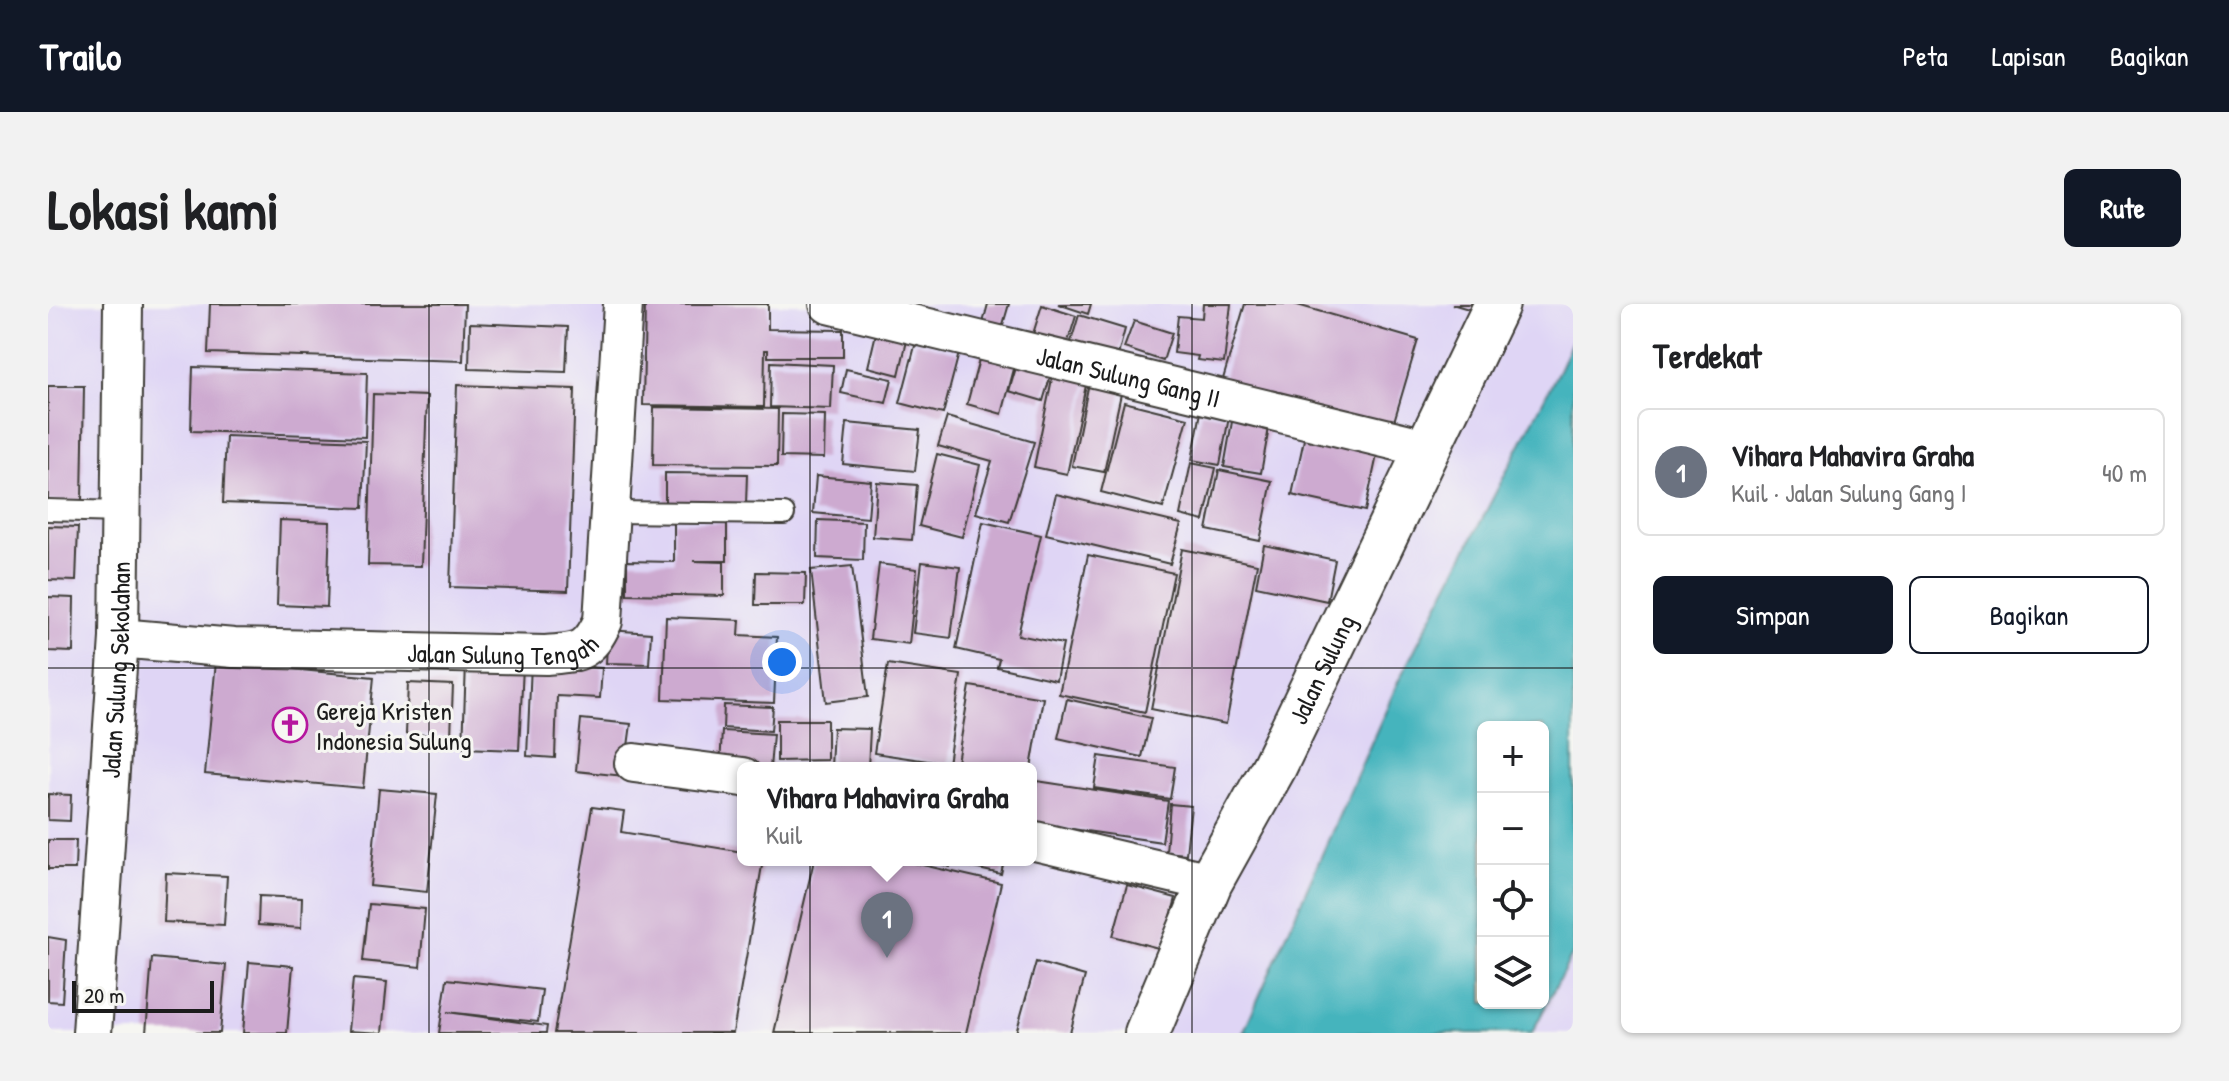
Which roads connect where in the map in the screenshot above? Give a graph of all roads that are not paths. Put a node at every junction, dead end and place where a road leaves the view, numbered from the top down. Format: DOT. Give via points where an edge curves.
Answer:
graph roads {
  1 [pos="123,304"];
  2 [pos="623,304"];
  3 [pos="829,304"];
  4 [pos="1497,304"];
  5 [pos="1426,448"];
  6 [pos="48,510"];
  7 [pos="120,512"];
  8 [pos="610,512"];
  9 [pos="784,514"];
  10 [pos="119,638"];
  11 [pos="634,763"];
  12 [pos="737,776"];
  13 [pos="1037,841"];
  14 [pos="1210,882"];
  15 [pos="92,1033"];
  16 [pos="1147,1033"];
  1 -- 7 [label="street, Jalan Sulung Sekolahan"];
  2 -- 8 [label="street, Jalan Sulung Tengah"];
  3 -- 5 [label="street, Jalan Sulung Gang II"];
  4 -- 5 [label="street, Jalan Sulung"];
  5 -- 14 [label="street, Jalan Sulung" via="1274,767"];
  6 -- 7 [label="lane"];
  7 -- 10 [label="street, Jalan Sulung Sekolahan"];
  8 -- 9 [label="lane"];
  8 -- 10 [label="street, Jalan Sulung Tengah" via="603,621 595,639 570,653 234,648"];
  10 -- 15 [label="street, Jalan Sulung Sekolahan"];
  11 -- 12 [label="street"];
  13 -- 14 [label="street"];
  14 -- 16 [label="street, Jalan Sulung"];
}
